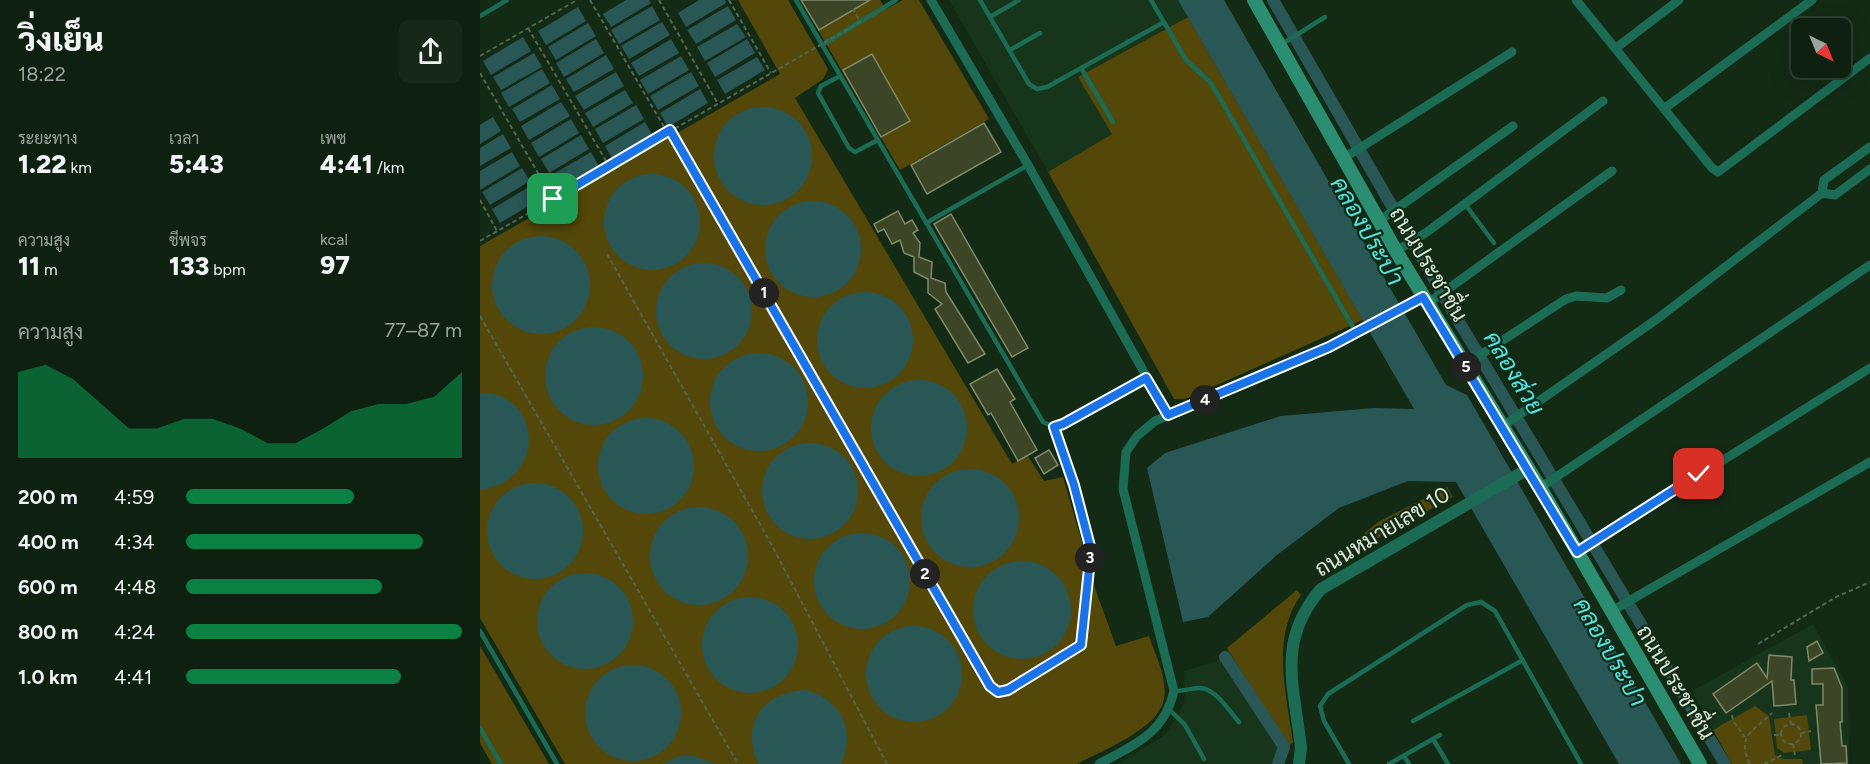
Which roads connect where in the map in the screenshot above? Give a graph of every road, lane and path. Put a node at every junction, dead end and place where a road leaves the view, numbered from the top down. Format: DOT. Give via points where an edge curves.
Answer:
graph roads {
  1 [pos="507,0"];
  2 [pos="577,0"];
  3 [pos="590,0"];
  4 [pos="659,0"];
  5 [pos="729,0"];
  6 [pos="796,0"];
  7 [pos="896,0"];
  8 [pos="931,0"];
  9 [pos="980,0"];
  10 [pos="1019,0"];
  11 [pos="1151,0"];
  12 [pos="1254,0"];
  13 [pos="1576,0"];
  14 [pos="1679,0"];
  15 [pos="1812,0"];
  16 [pos="853,9"];
  17 [pos="480,16"];
  18 [pos="990,16"];
  19 [pos="1325,17"];
  20 [pos="1164,22"];
  21 [pos="528,28"];
  22 [pos="1040,33"];
  23 [pos="1283,43"];
  24 [pos="822,45"];
  25 [pos="1616,48"];
  26 [pos="1010,50"];
  27 [pos="1512,52"];
  28 [pos="480,56"];
  29 [pos="1870,58"];
  30 [pos="1081,68"];
  31 [pos="480,73"];
  32 [pos="771,73"];
  33 [pos="840,76"];
  34 [pos="1603,101"];
  35 [pos="718,104"];
  36 [pos="1665,108"];
  37 [pos="1113,122"];
  38 [pos="1513,126"];
  39 [pos="669,131"];
  40 [pos="878,140"];
  41 [pos="1870,147"];
  42 [pos="1349,154"];
  43 [pos="1028,165"];
  44 [pos="609,166"];
  45 [pos="1870,170"];
  46 [pos="1612,171"];
  47 [pos="1822,193"];
  48 [pos="553,199"];
  49 [pos="480,200"];
  50 [pos="1465,204"];
  51 [pos="1384,218"];
  52 [pos="926,223"];
  53 [pos="497,231"];
  54 [pos="480,241"];
  55 [pos="1494,243"];
  56 [pos="1402,247"];
  57 [pos="607,254"];
  58 [pos="1870,265"];
  59 [pos="1621,290"];
  60 [pos="1429,300"];
  61 [pos="480,316"];
  62 [pos="1361,331"];
  63 [pos="1465,365"];
  64 [pos="1870,368"];
  65 [pos="1146,378"];
  66 [pos="1168,415"];
  67 [pos="1507,423"];
  68 [pos="1054,427"];
  69 [pos="1870,462"];
  70 [pos="1523,472"];
  71 [pos="1544,485"];
  72 [pos="1582,548"];
  73 [pos="1870,582"];
  74 [pos="1614,609"];
  75 [pos="480,631"];
  76 [pos="1758,644"];
  77 [pos="1523,660"];
  78 [pos="1174,691"];
  79 [pos="1169,710"];
  80 [pos="1789,713"];
  81 [pos="1772,714"];
  82 [pos="1732,715"];
  83 [pos="1413,721"];
  84 [pos="1239,722"];
  85 [pos="1791,724"];
  86 [pos="480,728"];
  87 [pos="1801,732"];
  88 [pos="1811,732"];
  89 [pos="1440,735"];
  90 [pos="1774,735"];
  91 [pos="1781,735"];
  92 [pos="1745,737"];
  93 [pos="1433,739"];
  94 [pos="1793,744"];
  95 [pos="1795,754"];
  96 [pos="1782,755"];
  97 [pos="1404,756"];
  98 [pos="1204,759"];
  99 [pos="1105,762"];
  100 [pos="501,764"];
  101 [pos="557,764"];
  102 [pos="738,764"];
  103 [pos="887,764"];
  104 [pos="1299,764"];
  105 [pos="1349,764"];
  106 [pos="1389,764"];
  107 [pos="1409,764"];
  108 [pos="1448,764"];
  109 [pos="1581,764"];
  110 [pos="1700,764"];
  111 [pos="1750,764"];
  112 [pos="1764,764"];
  1 -- 17 [label="lane"];
  2 -- 21 [label="path"];
  3 -- 39 [label="path"];
  4 -- 35 [label="path"];
  5 -- 32 [label="path"];
  6 -- 24 [label="lane"];
  7 -- 24 [label="lane"];
  8 -- 43 [label="street"];
  9 -- 18 [label="lane"];
  10 -- 18 [label="lane"];
  11 -- 20 [label="lane"];
  12 -- 23 [label="main road, ถนนประชาชื่น"];
  13 -- 25 [label="street"];
  14 -- 25 [label="street"];
  15 -- 36 [label="street"];
  16 -- 32 [label="path, bridge" via="860,22"];
  18 -- 26 [label="lane"];
  19 -- 23 [label="lane"];
  20 -- 30 [label="lane"];
  20 -- 62 [label="lane" via="1186,60 1211,83"];
  21 -- 28 [label="path"];
  21 -- 44 [label="path"];
  22 -- 26 [label="lane"];
  23 -- 42 [label="main road, ถนนประชาชื่น"];
  24 -- 33 [label="lane"];
  25 -- 36 [label="street"];
  26 -- 30 [label="lane" via="1029,84 1037,89"];
  27 -- 42 [label="street"];
  29 -- 36 [label="street" via="1718,172"];
  30 -- 37 [label="lane"];
  31 -- 48 [label="path"];
  32 -- 35 [label="path, bridge"];
  33 -- 40 [label="lane"];
  33 -- 40 [label="lane" via="821,86 818,93 849,148 856,152"];
  34 -- 50 [label="street"];
  35 -- 39 [label="path, bridge"];
  38 -- 51 [label="street"];
  39 -- 44 [label="path, bridge"];
  39 -- 68 [label="path" via="990,686 998,692 1008,690 1081,645 1091,550"];
  40 -- 52 [label="lane"];
  41 -- 47 [label="street" via="1824,180"];
  42 -- 51 [label="main road, ถนนประชาชื่น"];
  43 -- 52 [label="lane"];
  43 -- 65 [label="street"];
  44 -- 48 [label="path, bridge"];
  45 -- 47 [label="street" via="1835,195"];
  46 -- 60 [label="street" via="1453,287"];
  47 -- 67 [label="street" via="1657,319"];
  48 -- 53 [label="path, bridge"];
  49 -- 53 [label="path"];
  50 -- 55 [label="lane"];
  50 -- 56 [label="street"];
  51 -- 56 [label="main road, ถนนประชาชื่น"];
  52 -- 68 [label="lane" via="1043,422"];
  53 -- 54 [label="path, bridge"];
  56 -- 60 [label="main road, ถนนประชาชื่น"];
  57 -- 103 [label="path" via="770,542"];
  58 -- 71 [label="street"];
  59 -- 63 [label="street" via="1607,298 1566,299"];
  60 -- 62 [label="lane" via="1406,306"];
  60 -- 63 [label="main road, ถนนประชาชื่น"];
  61 -- 102 [label="path"];
  62 -- 66 [label="street"];
  63 -- 67 [label="main road, ถนนประชาชื่น"];
  64 -- 72 [label="street"];
  65 -- 66 [label="street"];
  65 -- 68 [label="lane"];
  66 -- 78 [label="street" via="1137,436 1126,452 1123,489"];
  67 -- 70 [label="main road, ถนนประชาชื่น"];
  69 -- 74 [label="street"];
  70 -- 71 [label="main road, ถนนประชาชื่น"];
  70 -- 104 [label="street, ถนนหมายเลข 10" via="1321,588 1298,621 1291,650 1301,748"];
  71 -- 72 [label="main road, ถนนประชาชื่น"];
  72 -- 74 [label="main road, ถนนประชาชื่น"];
  73 -- 76 [label="path" via="1836,597"];
  74 -- 110 [label="main road, ถนนประชาชื่น"];
  75 -- 101 [label="lane"];
  77 -- 83 [label="lane"];
  77 -- 105 [label="lane" via="1495,611 1481,602 1467,605 1328,694 1320,706 1324,721"];
  77 -- 109 [label="lane"];
  78 -- 79 [label="street"];
  78 -- 84 [label="lane" via="1200,687 1210,690"];
  79 -- 98 [label="lane" via="1185,725"];
  79 -- 99 [label="street" via="1161,725"];
  80 -- 85 [label="path"];
  81 -- 92 [label="path"];
  82 -- 92 [label="path"];
  85 -- 87 [label="path"];
  85 -- 91 [label="path" via="1783,728"];
  86 -- 100 [label="lane"];
  87 -- 88 [label="path"];
  87 -- 94 [label="path" via="1800,739"];
  89 -- 93 [label="lane"];
  90 -- 91 [label="path"];
  91 -- 94 [label="path"];
  92 -- 111 [label="path" via="1743,745"];
  93 -- 97 [label="lane"];
  93 -- 108 [label="lane"];
  94 -- 95 [label="path"];
  96 -- 112 [label="path"];
  97 -- 106 [label="lane"];
  97 -- 107 [label="lane"];
}
